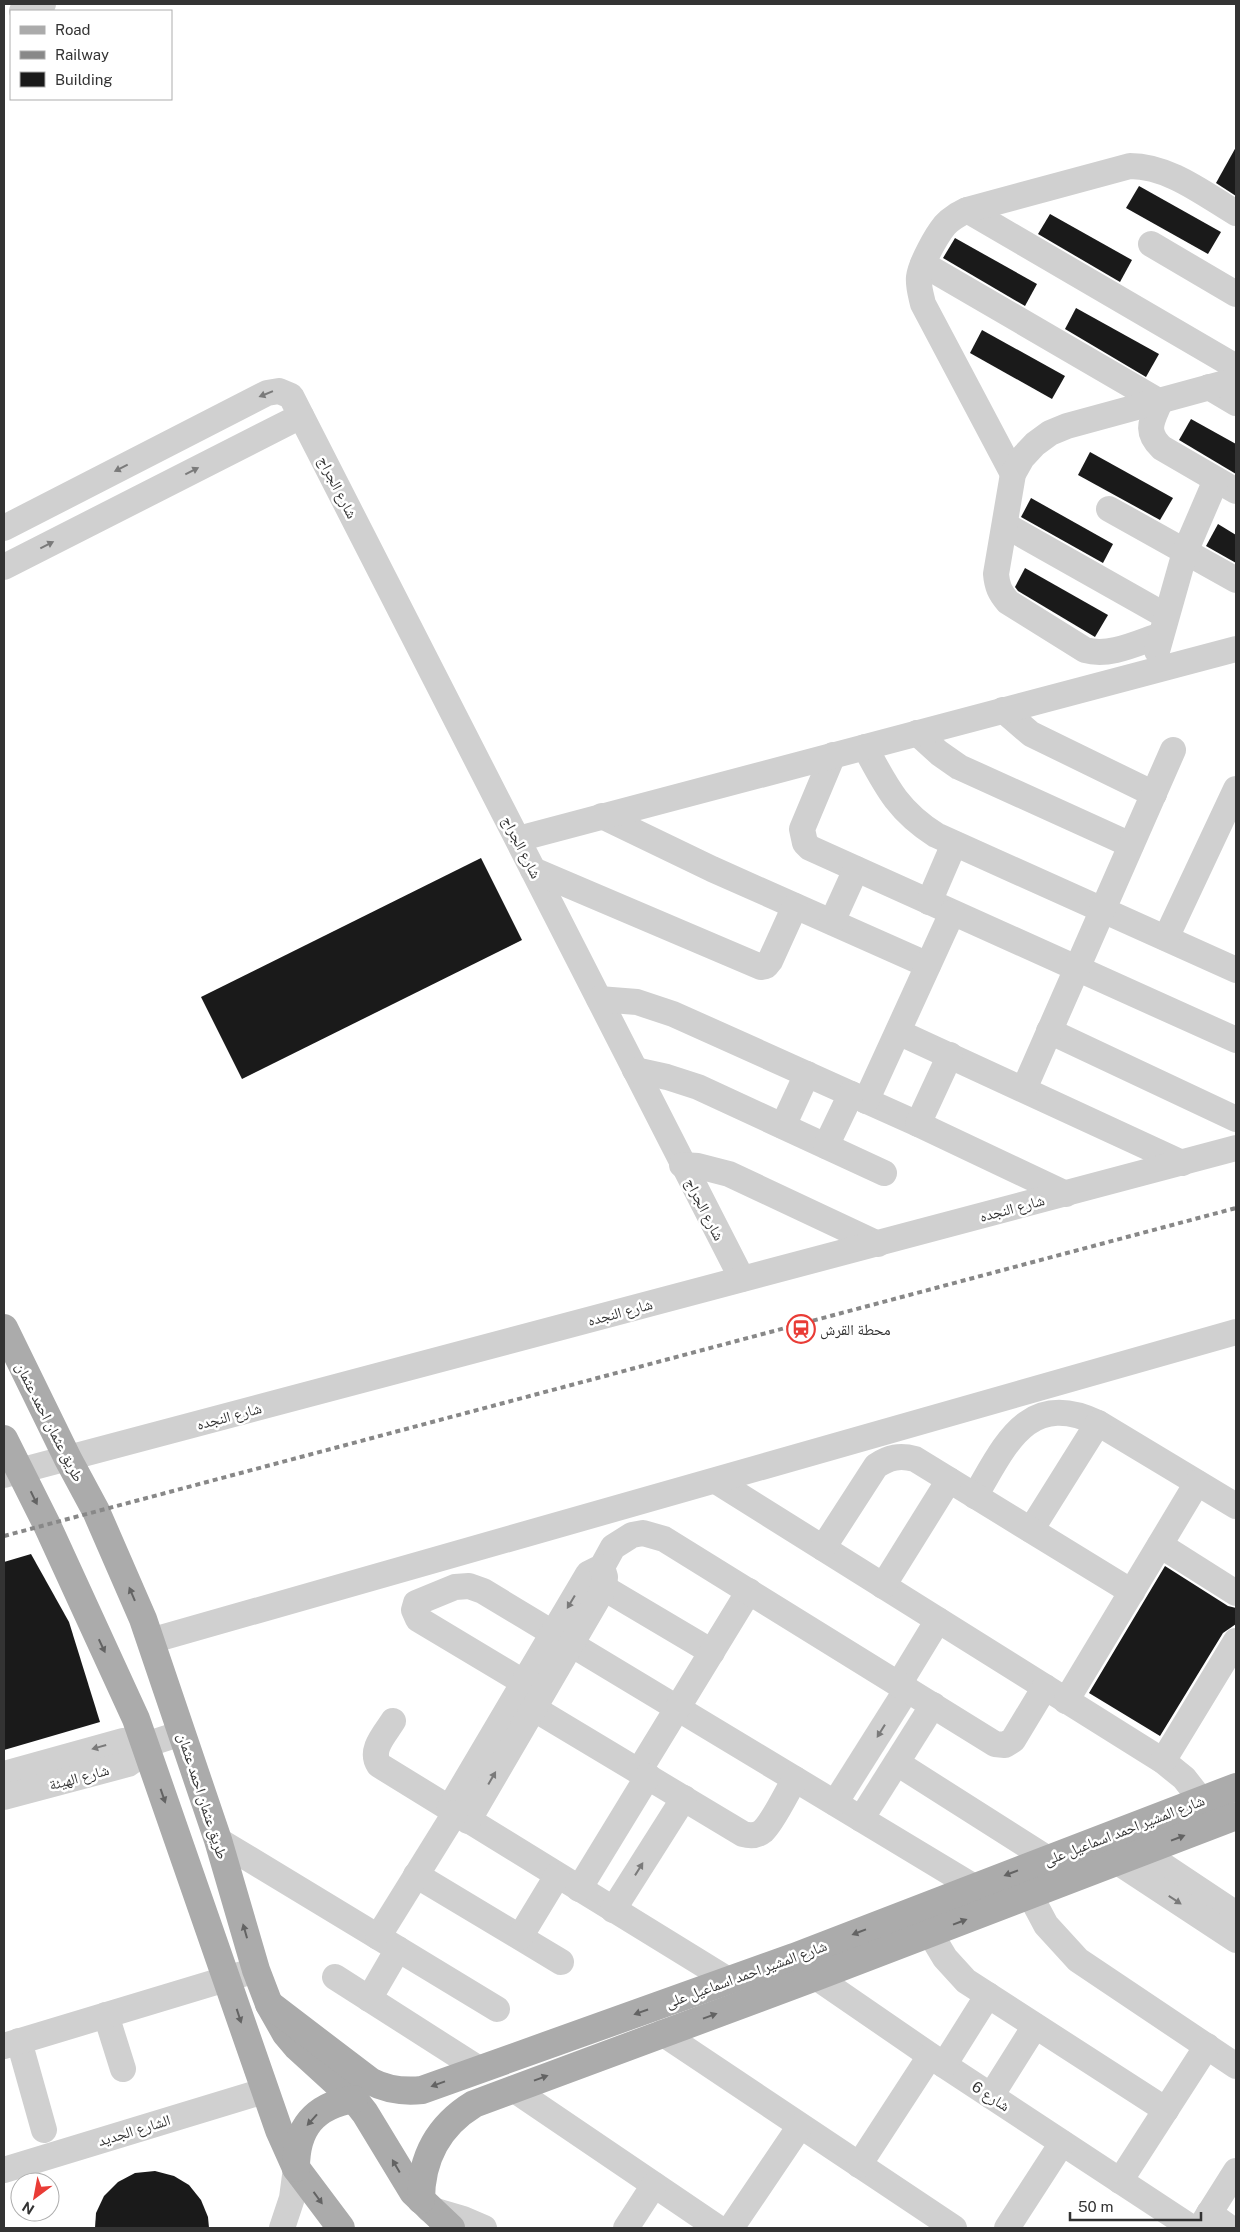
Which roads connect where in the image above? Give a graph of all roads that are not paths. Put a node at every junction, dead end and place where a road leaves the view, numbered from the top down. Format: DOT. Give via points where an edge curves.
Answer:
graph roads {
  1 [pos="43,4"];
  2 [pos="25,10"];
  3 [pos="967,210"];
  4 [pos="1236,213"];
  5 [pos="1151,244"];
  6 [pos="922,264"];
  7 [pos="1236,294"];
  8 [pos="1236,367"];
  9 [pos="1236,380"];
  10 [pos="1209,387"];
  11 [pos="1160,402"];
  12 [pos="1236,404"];
  13 [pos="301,416"];
  14 [pos="1013,474"];
  15 [pos="1226,485"];
  16 [pos="1109,509"];
  17 [pos="1004,525"];
  18 [pos="4,528"];
  19 [pos="1185,552"];
  20 [pos="4,567"];
  21 [pos="1236,580"];
  22 [pos="1163,625"];
  23 [pos="1236,649"];
  24 [pos="1152,671"];
  25 [pos="1002,710"];
  26 [pos="917,733"];
  27 [pos="865,747"];
  28 [pos="1173,750"];
  29 [pos="832,755"];
  30 [pos="1236,790"];
  31 [pos="1154,794"];
  32 [pos="602,816"];
  33 [pos="518,839"];
  34 [pos="954,844"];
  35 [pos="1131,845"];
  36 [pos="856,869"];
  37 [pos="533,870"];
  38 [pos="795,906"];
  39 [pos="940,907"];
  40 [pos="1103,910"];
  41 [pos="832,922"];
  42 [pos="1166,938"];
  43 [pos="928,965"];
  44 [pos="1077,969"];
  45 [pos="1236,970"];
  46 [pos="599,1000"];
  47 [pos="1049,1031"];
  48 [pos="898,1032"];
  49 [pos="1236,1040"];
  50 [pos="950,1055"];
  51 [pos="635,1070"];
  52 [pos="807,1074"];
  53 [pos="1024,1089"];
  54 [pos="859,1097"];
  55 [pos="1236,1119"];
  56 [pos="918,1124"];
  57 [pos="782,1126"];
  58 [pos="826,1146"];
  59 [pos="1236,1148"];
  60 [pos="1182,1163"];
  61 [pos="682,1165"];
  62 [pos="884,1173"];
  63 [pos="1066,1194"];
  64 [pos="878,1244"];
  65 [pos="742,1280"];
  66 [pos="4,1328"];
  67 [pos="1236,1332"];
  68 [pos="1098,1423"];
  69 [pos="4,1439"];
  70 [pos="68,1459"];
  71 [pos="12,1473"];
  72 [pos="949,1480"];
  73 [pos="716,1481"];
  74 [pos="1197,1483"];
  75 [pos="975,1496"];
  76 [pos="1236,1506"];
  77 [pos="1031,1530"];
  78 [pos="1160,1545"];
  79 [pos="823,1548"];
  80 [pos="445,1558"];
  81 [pos="603,1577"];
  82 [pos="883,1586"];
  83 [pos="455,1587"];
  84 [pos="749,1591"];
  85 [pos="1132,1592"];
  86 [pos="1236,1593"];
  87 [pos="938,1620"];
  88 [pos="147,1630"];
  89 [pos="562,1639"];
  90 [pos="1236,1641"];
  91 [pos="712,1652"];
  92 [pos="523,1682"];
  93 [pos="903,1687"];
  94 [pos="1056,1694"];
  95 [pos="933,1705"];
  96 [pos="534,1708"];
  97 [pos="677,1708"];
  98 [pos="136,1719"];
  99 [pos="393,1721"];
  100 [pos="182,1734"];
  101 [pos="145,1745"];
  102 [pos="1163,1761"];
  103 [pos="897,1763"];
  104 [pos="4,1774"];
  105 [pos="644,1774"];
  106 [pos="795,1779"];
  107 [pos="1236,1787"];
  108 [pos="4,1797"];
  109 [pos="684,1798"];
  110 [pos="1202,1801"];
  111 [pos="835,1803"];
  112 [pos="457,1814"];
  113 [pos="1236,1816"];
  114 [pos="861,1819"];
  115 [pos="1119,1832"];
  116 [pos="218,1840"];
  117 [pos="1092,1842"];
  118 [pos="1143,1852"];
  119 [pos="1048,1859"];
  120 [pos="1116,1861"];
  121 [pos="416,1875"];
  122 [pos="568,1882"];
  123 [pos="974,1887"];
  124 [pos="1030,1895"];
  125 [pos="614,1910"];
  126 [pos="1236,1914"];
  127 [pos="930,1933"];
  128 [pos="520,1937"];
  129 [pos="1236,1940"];
  130 [pos="388,1943"];
  131 [pos="794,1957"];
  132 [pos="561,1962"];
  133 [pos="256,1970"];
  134 [pos="335,1977"];
  135 [pos="816,1977"];
  136 [pos="228,1979"];
  137 [pos="730,1981"];
  138 [pos="988,1995"];
  139 [pos="369,1999"];
  140 [pos="269,2004"];
  141 [pos="497,2009"];
  142 [pos="106,2016"];
  143 [pos="1035,2026"];
  144 [pos="662,2034"];
  145 [pos="11,2044"];
  146 [pos="1206,2046"];
  147 [pos="937,2060"];
  148 [pos="1236,2066"];
  149 [pos="123,2069"];
  150 [pos="479,2069"];
  151 [pos="513,2089"];
  152 [pos="264,2091"];
  153 [pos="991,2096"];
  154 [pos="354,2099"];
  155 [pos="1166,2110"];
  156 [pos="800,2126"];
  157 [pos="44,2130"];
  158 [pos="1062,2143"];
  159 [pos="858,2165"];
  160 [pos="296,2168"];
  161 [pos="4,2170"];
  162 [pos="1236,2171"];
  163 [pos="1120,2182"];
  164 [pos="654,2185"];
  165 [pos="425,2205"];
  166 [pos="1200,2223"];
  167 [pos="939,2224"];
  168 [pos="282,2228"];
  169 [pos="341,2228"];
  170 [pos="451,2228"];
  171 [pos="484,2228"];
  172 [pos="626,2228"];
  173 [pos="718,2228"];
  174 [pos="731,2228"];
  175 [pos="1007,2228"];
  176 [pos="1230,2228"];
  1 -- 2 [label="street"];
  3 -- 4 [label="street" via="1130,166 1142,166 1164,171"];
  3 -- 6 [label="street" via="944,226"];
  3 -- 8 [label="street"];
  5 -- 7 [label="street"];
  6 -- 11 [label="street"];
  6 -- 14 [label="street" via="919,291 923,304"];
  9 -- 10 [label="street"];
  10 -- 11 [label="street"];
  10 -- 12 [label="street"];
  11 -- 14 [label="street" via="1050,433 1022,458"];
  11 -- 15 [label="street" via="1151,425 1155,442"];
  13 -- 18 [label="street, شارع الجراج, one-way" via="291,396 279,391 267,393"];
  20 -- 13 [label="street, one-way"];
  13 -- 33 [label="street, شارع الجراج"];
  14 -- 17 [label="street"];
  15 -- 19 [label="street"];
  16 -- 19 [label="street"];
  17 -- 22 [label="street"];
  17 -- 22 [label="street" via="996,574 997,585 1008,602 1085,650 1095,652 1105,653"];
  19 -- 21 [label="street"];
  19 -- 22 [label="street"];
  22 -- 24 [label="street"];
  23 -- 24 [label="street"];
  24 -- 25 [label="street"];
  25 -- 26 [label="street"];
  25 -- 31 [label="street" via="1031,734"];
  26 -- 27 [label="street"];
  26 -- 35 [label="street" via="959,767"];
  27 -- 29 [label="street"];
  27 -- 34 [label="street" via="892,797 905,812 920,825"];
  28 -- 31 [label="street"];
  29 -- 32 [label="street"];
  29 -- 36 [label="street" via="802,836 810,848"];
  30 -- 42 [label="street"];
  31 -- 35 [label="street"];
  32 -- 33 [label="street"];
  32 -- 38 [label="street"];
  33 -- 37 [label="street, شارع الجراج"];
  34 -- 39 [label="street"];
  34 -- 40 [label="street"];
  35 -- 40 [label="street"];
  36 -- 39 [label="street"];
  36 -- 41 [label="street"];
  37 -- 38 [label="street" via="761,967 770,961"];
  37 -- 46 [label="street, شارع الجراج"];
  38 -- 41 [label="street"];
  39 -- 43 [label="street"];
  39 -- 44 [label="street"];
  40 -- 42 [label="street"];
  40 -- 44 [label="street"];
  41 -- 43 [label="street"];
  42 -- 45 [label="street"];
  43 -- 48 [label="street"];
  44 -- 47 [label="street"];
  44 -- 49 [label="street"];
  46 -- 51 [label="street, شارع الجراج"];
  46 -- 52 [label="street" via="656,1007"];
  47 -- 53 [label="street"];
  47 -- 55 [label="street"];
  48 -- 50 [label="street"];
  48 -- 54 [label="street"];
  50 -- 53 [label="street"];
  50 -- 56 [label="street"];
  51 -- 57 [label="street" via="683,1081"];
  51 -- 61 [label="street, شارع الجراج"];
  52 -- 54 [label="street"];
  52 -- 57 [label="street"];
  53 -- 60 [label="street"];
  54 -- 56 [label="street"];
  54 -- 58 [label="street"];
  56 -- 63 [label="street"];
  57 -- 58 [label="street"];
  58 -- 62 [label="street"];
  59 -- 60 [label="street, شارع النجده"];
  60 -- 63 [label="street, شارع النجده"];
  61 -- 64 [label="street" via="729,1174"];
  61 -- 65 [label="street, شارع الجراج"];
  63 -- 64 [label="street, شارع النجده"];
  64 -- 65 [label="street, شارع النجده"];
  65 -- 70 [label="street, شارع النجده"];
  66 -- 70 [label="main road, طريق عثمان احمد عثمان"];
  67 -- 73 [label="street"];
  68 -- 74 [label="street"];
  68 -- 75 [label="street" via="1073,1413 1060,1413 1040,1417 1022,1426 1012,1435"];
  68 -- 77 [label="street"];
  69 -- 71 [label="main road"];
  70 -- 71 [label="street, شارع النجده"];
  88 -- 70 [label="main road, طريق عثمان احمد عثمان, one-way" via="96,1511"];
  71 -- 98 [label="main road, one-way" via="47,1525"];
  72 -- 75 [label="street"];
  72 -- 79 [label="street" via="915,1459 885,1460 869,1474"];
  72 -- 82 [label="street"];
  73 -- 79 [label="street"];
  73 -- 80 [label="street"];
  74 -- 76 [label="street"];
  74 -- 78 [label="street"];
  75 -- 77 [label="street"];
  77 -- 85 [label="street"];
  78 -- 85 [label="street"];
  78 -- 86 [label="street"];
  79 -- 82 [label="street"];
  80 -- 83 [label="street"];
  80 -- 88 [label="street"];
  81 -- 84 [label="street" via="613,1547 621,1540 632,1535 654,1535"];
  81 -- 89 [label="street"];
  81 -- 91 [label="street"];
  82 -- 87 [label="street"];
  83 -- 89 [label="street" via="477,1588"];
  83 -- 92 [label="street" via="418,1601 414,1610 416,1617"];
  84 -- 91 [label="street"];
  84 -- 93 [label="street"];
  85 -- 94 [label="street"];
  87 -- 93 [label="street"];
  87 -- 94 [label="street"];
  88 -- 98 [label="main road" via="136,1637 136,1645 159,1710 150,1722"];
  88 -- 100 [label="main road, طريق عثمان احمد عثمان"];
  89 -- 92 [label="street"];
  89 -- 96 [label="street"];
  89 -- 97 [label="street"];
  90 -- 102 [label="street"];
  91 -- 97 [label="street"];
  92 -- 112 [label="street"];
  93 -- 95 [label="street"];
  93 -- 111 [label="street, one-way"];
  94 -- 95 [label="street" via="1005,1745 995,1744"];
  94 -- 102 [label="street"];
  95 -- 103 [label="street"];
  96 -- 105 [label="street"];
  112 -- 96 [label="street, one-way"];
  97 -- 105 [label="street"];
  97 -- 106 [label="street"];
  98 -- 101 [label="main road"];
  99 -- 112 [label="street" via="375,1751 376,1761"];
  100 -- 101 [label="street, شارع الهيئة"];
  100 -- 116 [label="main road, طريق عثمان احمد عثمان"];
  101 -- 104 [label="street, شارع الهيئة, one-way" via="137,1740 123,1741"];
  101 -- 108 [label="street, شارع الهيئة" via="138,1757 128,1764"];
  101 -- 136 [label="main road, one-way"];
  102 -- 110 [label="street" via="1184,1778"];
  103 -- 114 [label="street"];
  103 -- 119 [label="street"];
  105 -- 109 [label="street"];
  105 -- 122 [label="street"];
  106 -- 109 [label="street" via="766,1827 756,1835 743,1834"];
  106 -- 111 [label="street"];
  107 -- 110 [label="main road, شارع المشير احمد اسماعيل على"];
  125 -- 109 [label="street, one-way"];
  110 -- 115 [label="main road, شارع المشير احمد اسماعيل على"];
  111 -- 114 [label="street"];
  112 -- 121 [label="street"];
  112 -- 122 [label="street"];
  118 -- 113 [label="main road, شارع المشير احمد اسماعيل على, one-way"];
  114 -- 123 [label="street"];
  115 -- 117 [label="main road, شارع المشير احمد اسماعيل على"];
  115 -- 118 [label="street"];
  116 -- 130 [label="street"];
  133 -- 116 [label="main road, طريق عثمان احمد عثمان, one-way"];
  117 -- 119 [label="main road, شارع المشير احمد اسماعيل على"];
  117 -- 120 [label="street"];
  118 -- 120 [label="main road, شارع المشير احمد اسماعيل على"];
  118 -- 126 [label="street"];
  119 -- 123 [label="main road, شارع المشير احمد اسماعيل على, one-way"];
  120 -- 124 [label="main road, شارع المشير احمد اسماعيل على"];
  120 -- 129 [label="street, one-way"];
  121 -- 128 [label="street"];
  121 -- 130 [label="street"];
  122 -- 125 [label="street"];
  122 -- 128 [label="street"];
  123 -- 131 [label="main road, شارع المشير احمد اسماعيل على, one-way"];
  127 -- 124 [label="main road, شارع المشير احمد اسماعيل على, one-way"];
  124 -- 146 [label="street" via="1046,1925 1072,1955"];
  125 -- 137 [label="street"];
  127 -- 135 [label="main road, شارع المشير احمد اسماعيل على"];
  127 -- 138 [label="street" via="951,1967"];
  128 -- 132 [label="street"];
  130 -- 139 [label="street"];
  130 -- 141 [label="street"];
  131 -- 135 [label="street, شارع 6"];
  131 -- 137 [label="main road, شارع المشير احمد اسماعيل على"];
  133 -- 136 [label="street"];
  133 -- 140 [label="main road, طريق عثمان احمد عثمان"];
  134 -- 139 [label="street"];
  144 -- 135 [label="main road, شارع المشير احمد اسماعيل على, one-way"];
  135 -- 147 [label="street, شارع 6"];
  136 -- 142 [label="street"];
  136 -- 152 [label="main road, one-way"];
  137 -- 150 [label="main road, شارع المشير احمد اسماعيل على, one-way"];
  138 -- 143 [label="street"];
  138 -- 147 [label="street"];
  139 -- 150 [label="street"];
  150 -- 140 [label="main road, شارع المشير احمد اسماعيل على, one-way" via="422,2090 390,2089 370,2081"];
  140 -- 154 [label="main road, طريق عثمان احمد عثمان" via="297,2047"];
  142 -- 145 [label="street"];
  142 -- 149 [label="street"];
  143 -- 153 [label="street"];
  143 -- 155 [label="street"];
  151 -- 144 [label="main road, شارع المشير احمد اسماعيل على, one-way"];
  144 -- 156 [label="street"];
  145 -- 157 [label="street"];
  146 -- 148 [label="street"];
  146 -- 155 [label="street"];
  147 -- 153 [label="street, شارع 6"];
  147 -- 159 [label="street"];
  151 -- 164 [label="street"];
  151 -- 165 [label="main road, شارع المشير احمد اسماعيل على" via="474,2104 439,2135 426,2159 421,2186"];
  152 -- 160 [label="main road"];
  152 -- 161 [label="street, الشارع الجديد"];
  153 -- 158 [label="street, شارع 6"];
  154 -- 160 [label="main road, one-way" via="330,2106 310,2121 301,2135"];
  165 -- 154 [label="main road, طريق عثمان احمد عثمان, one-way" via="401,2174"];
  155 -- 163 [label="street"];
  156 -- 159 [label="street"];
  156 -- 174 [label="street"];
  158 -- 163 [label="street, شارع 6"];
  158 -- 175 [label="street"];
  159 -- 167 [label="street"];
  160 -- 168 [label="street" via="292,2198"];
  160 -- 169 [label="main road, one-way"];
  162 -- 166 [label="street"];
  163 -- 166 [label="street, شارع 6"];
  164 -- 172 [label="street"];
  164 -- 173 [label="street"];
  165 -- 170 [label="main road, طريق عثمان احمد عثمان"];
  165 -- 171 [label="street"];
  166 -- 176 [label="street, شارع 6"];
}
